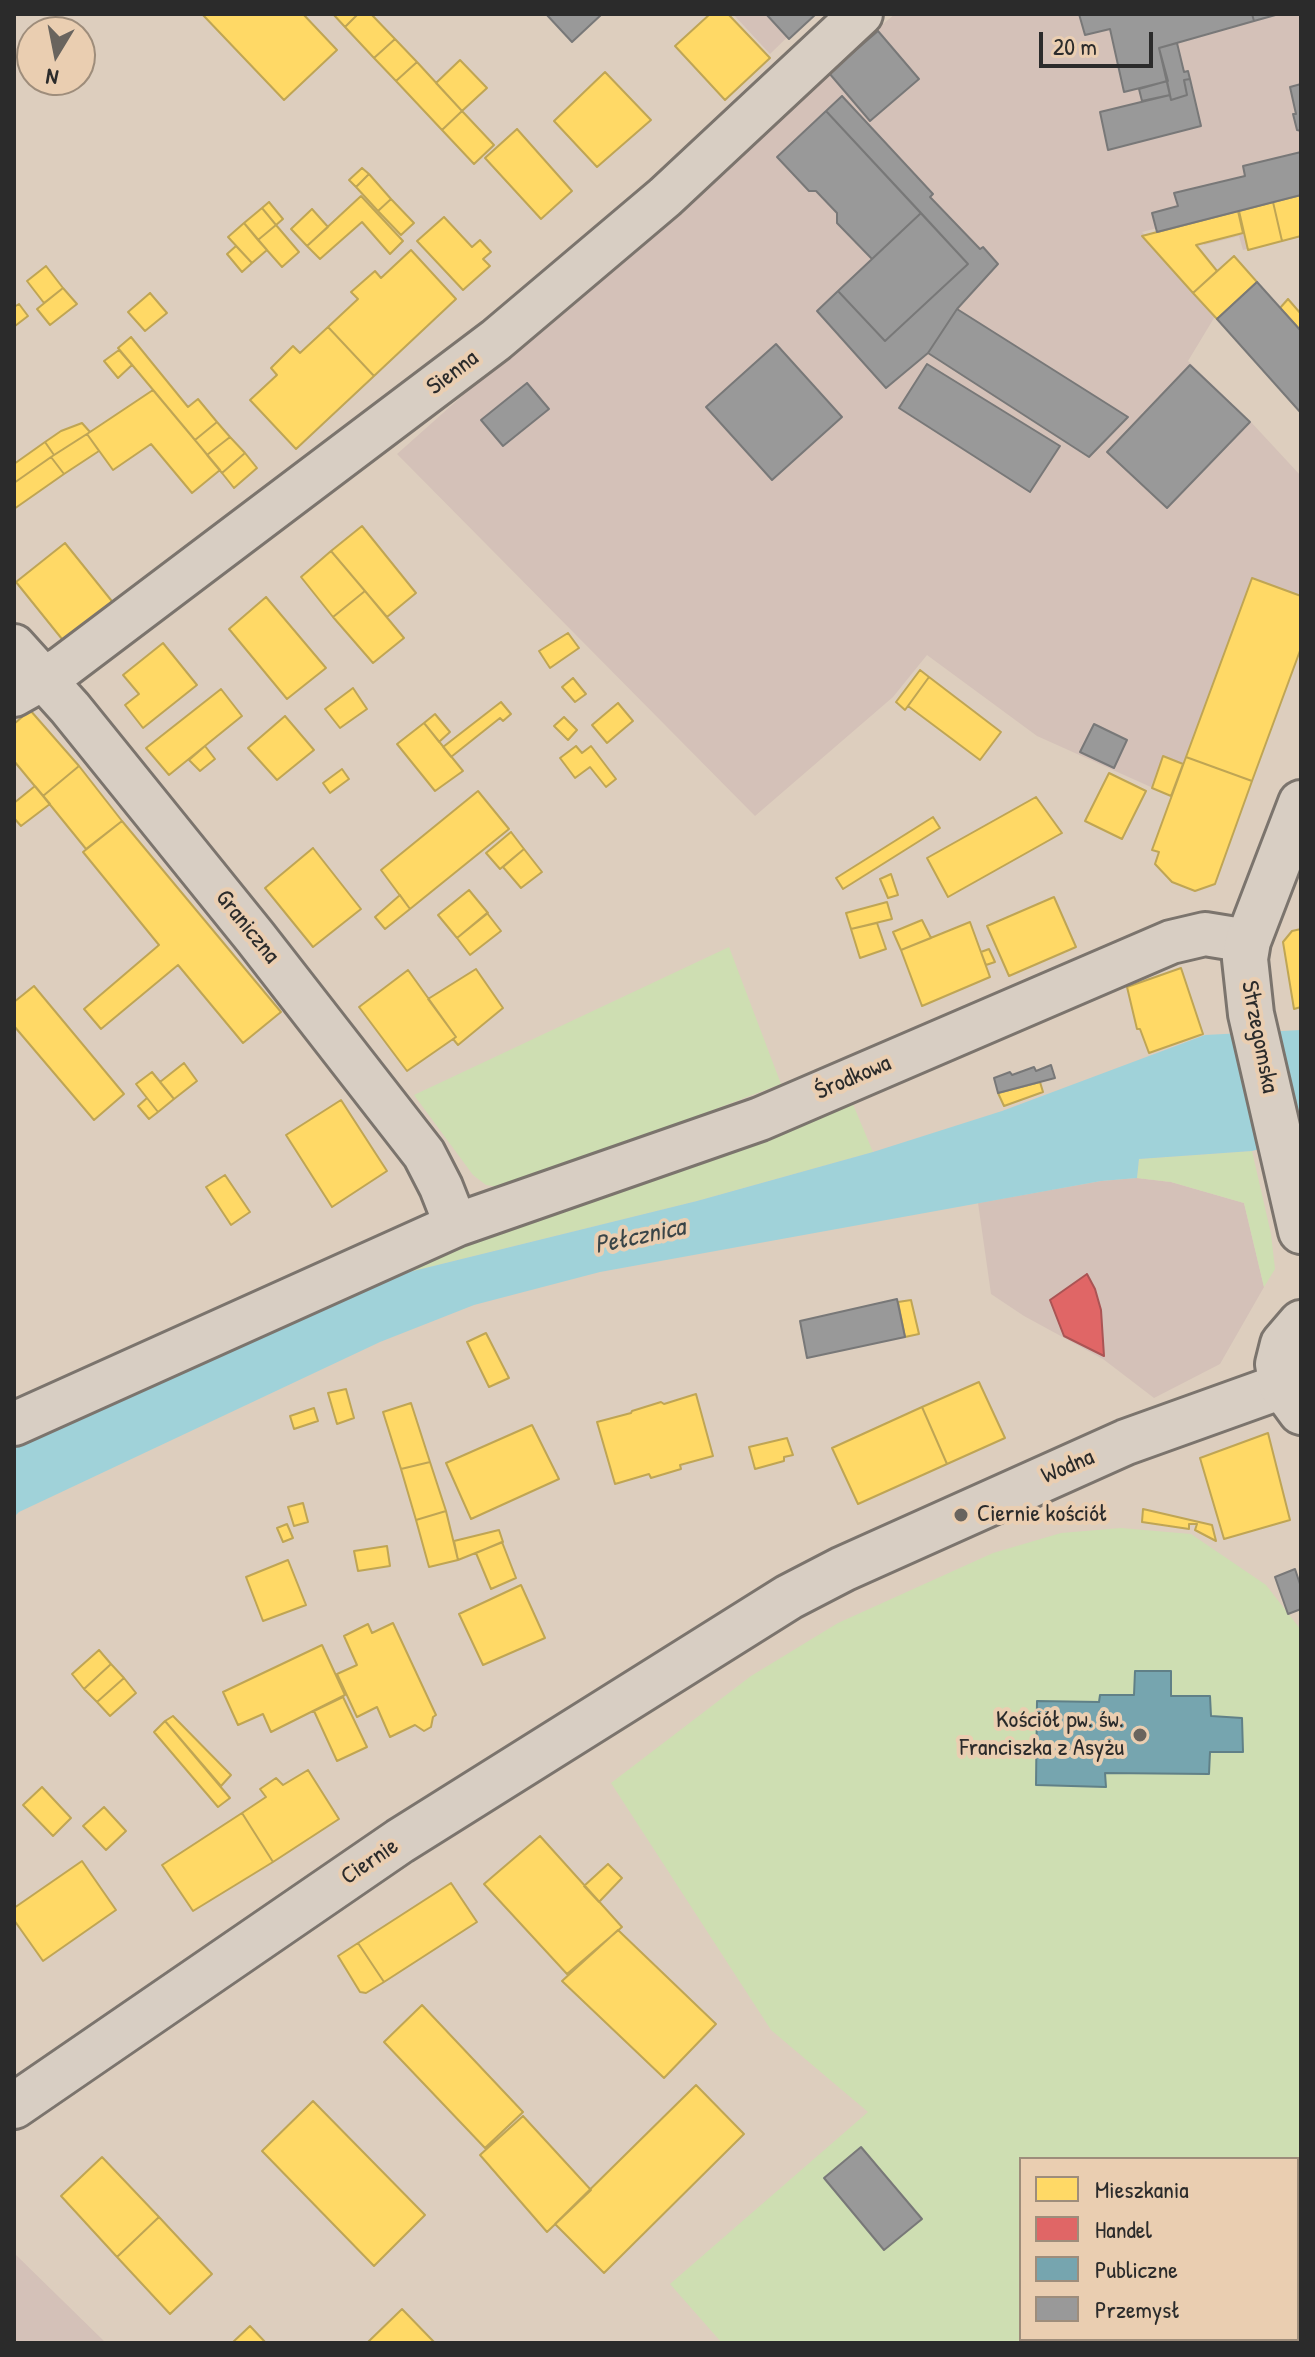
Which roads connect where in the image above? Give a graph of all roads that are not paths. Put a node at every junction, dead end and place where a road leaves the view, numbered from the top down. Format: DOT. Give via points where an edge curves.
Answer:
graph roads {
  1 [pos="861,14"];
  2 [pos="14,646"];
  3 [pos="28,687"];
  4 [pos="1301,803"];
  5 [pos="1248,941"];
  6 [pos="1298,1217"];
  7 [pos="456,1225"];
  8 [pos="1301,1323"];
  9 [pos="1292,1399"];
  10 [pos="14,1424"];
  11 [pos="734,1631"];
  12 [pos="14,2106"];
  1 -- 3 [label="street, Sienna" via="665,197 496,340 62,668"];
  2 -- 3 [label="street, Graniczna"];
  3 -- 7 [label="street, Graniczna" via="255,937 424,1154"];
  4 -- 5 [label="street, Strzegomska"];
  5 -- 6 [label="street, Strzegomska" via="1251,1014"];
  5 -- 7 [label="street, Środkowa" via="1205,934 1171,942 760,1119"];
  7 -- 10 [label="street"];
  8 -- 9 [label="street" via="1283,1344 1278,1364"];
  9 -- 11 [label="street, Wodna" via="1126,1442 843,1569"];
  11 -- 12 [label="street, Ciernie" via="400,1841"];
}
